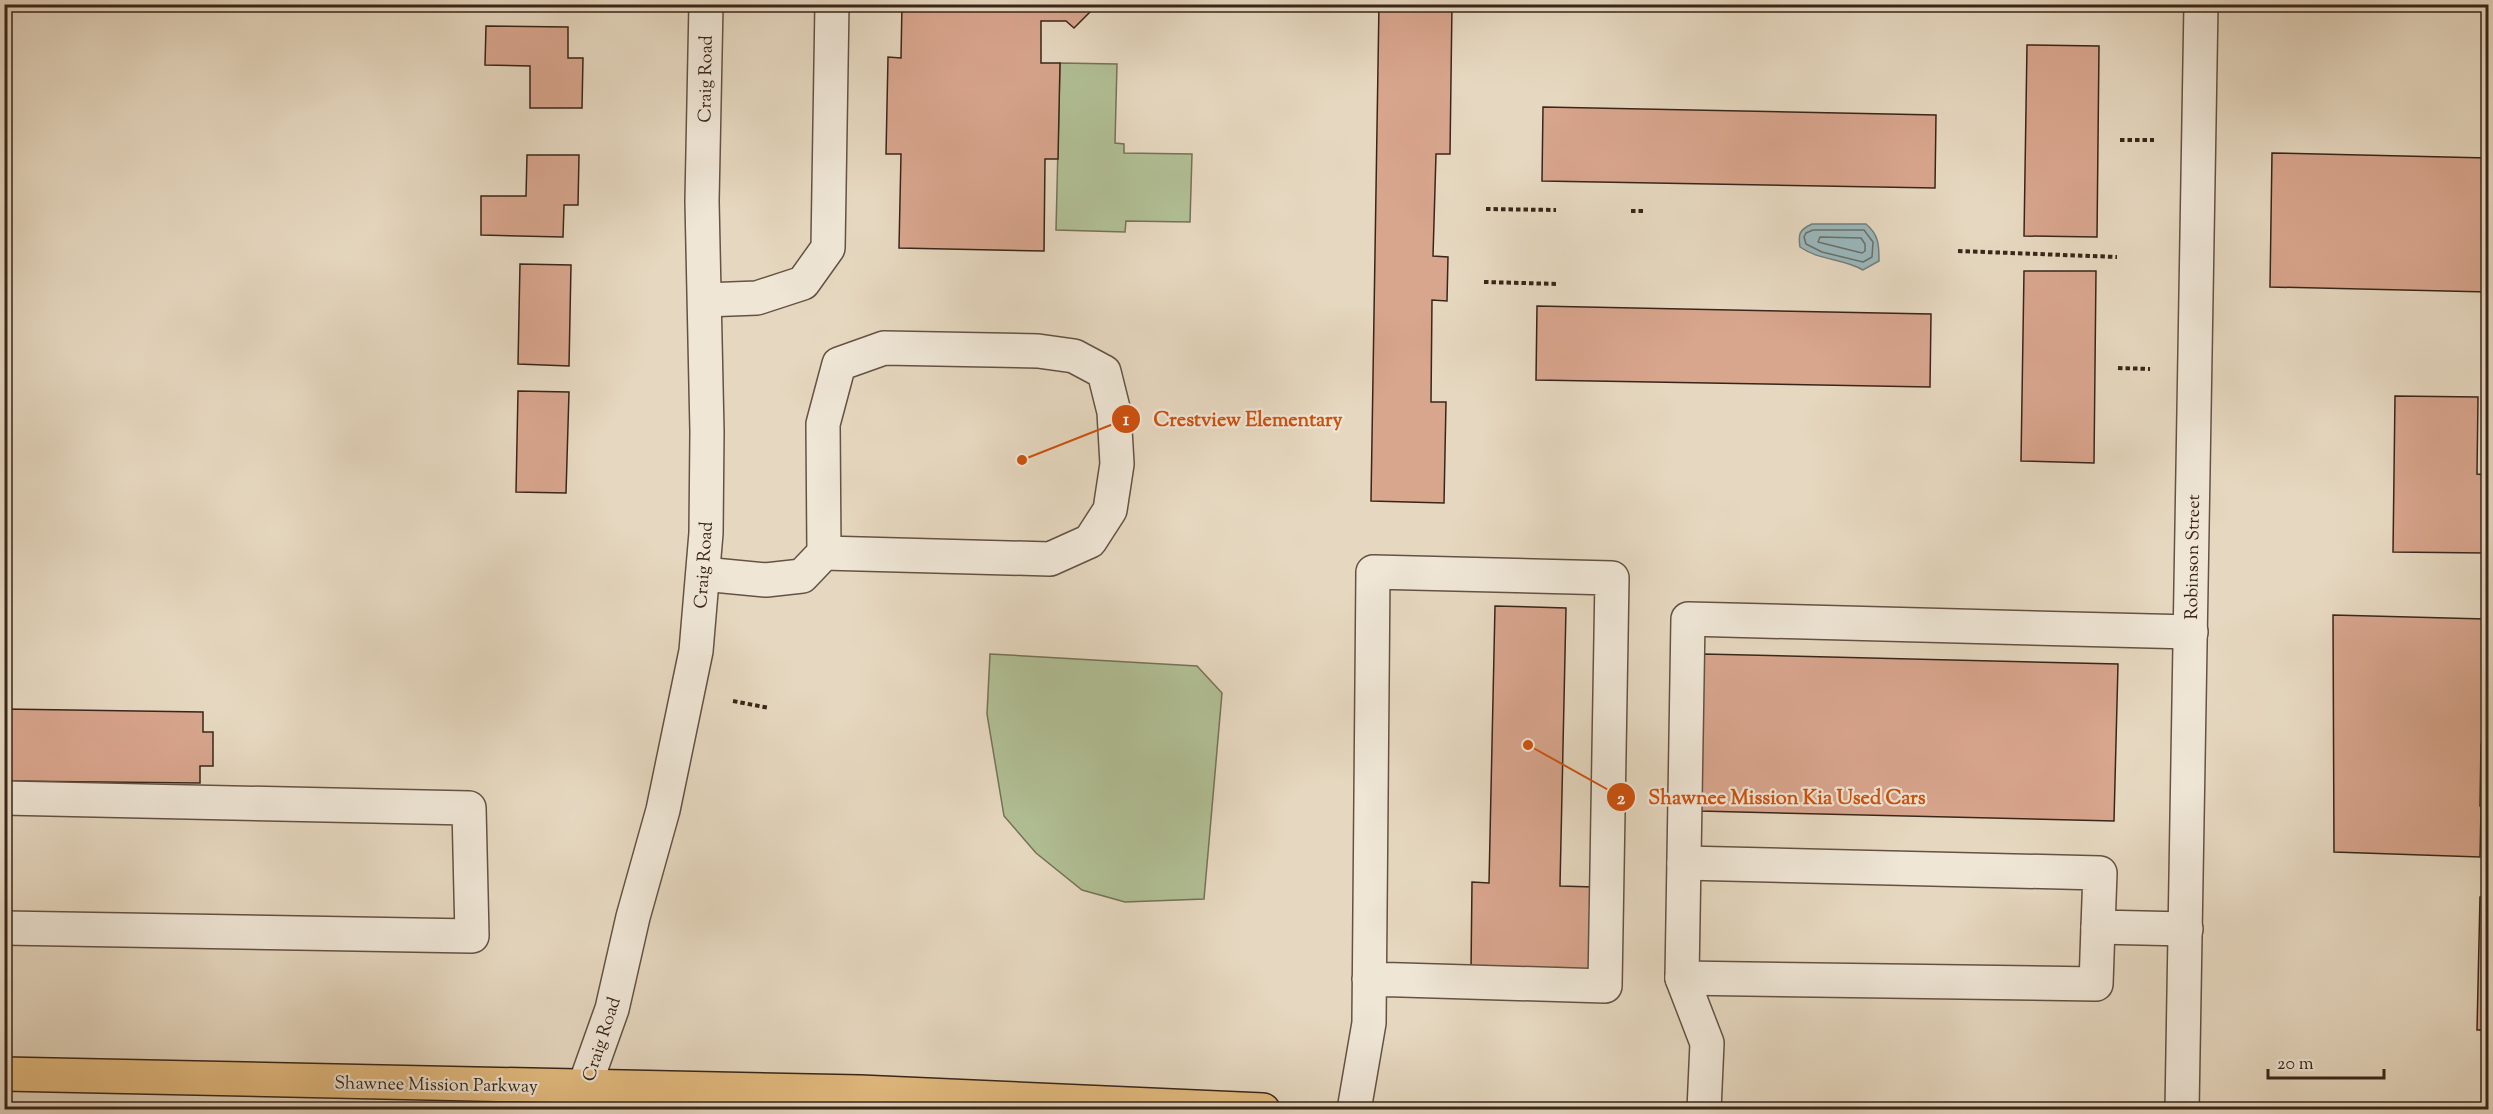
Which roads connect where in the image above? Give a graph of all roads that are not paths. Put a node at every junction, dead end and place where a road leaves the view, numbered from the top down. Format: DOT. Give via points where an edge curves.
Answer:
graph roads {
  1 [pos="706,4"];
  2 [pos="832,4"];
  3 [pos="2201,4"];
  4 [pos="705,300"];
  5 [pos="824,553"];
  6 [pos="703,574"];
  7 [pos="2191,632"];
  8 [pos="4,798"];
  9 [pos="1684,863"];
  10 [pos="2098,927"];
  11 [pos="4,928"];
  12 [pos="2186,929"];
  13 [pos="1682,978"];
  14 [pos="1369,979"];
  15 [pos="4,1074"];
  16 [pos="580,1098"];
  17 [pos="1263,1110"];
  18 [pos="1354,1110"];
  19 [pos="1704,1110"];
  20 [pos="2182,1110"];
  1 -- 4 [label="street, Craig Road" via="702,201"];
  2 -- 4 [label="street" via="828,248 803,283 757,298"];
  3 -- 7 [label="street, Robinson Street"];
  4 -- 6 [label="street, Craig Road"];
  5 -- 5 [label="street" via="1050,560 1090,542 1110,510 1117,464 1114,412 1104,372 1074,356 1038,351 884,348 839,364 823,424"];
  5 -- 6 [label="street" via="802,576 766,580"];
  6 -- 16 [label="street, Craig Road" via="696,651 663,810 612,1009"];
  7 -- 9 [label="street" via="1688,619"];
  7 -- 12 [label="street, Robinson Street"];
  8 -- 11 [label="street" via="469,808 472,936"];
  9 -- 10 [label="street" via="2100,873"];
  9 -- 13 [label="street"];
  10 -- 12 [label="street"];
  10 -- 13 [label="street" via="2096,984"];
  12 -- 20 [label="street, Robinson Street"];
  13 -- 19 [label="street" via="1707,1043"];
  14 -- 14 [label="street" via="1373,572 1612,578 1605,986"];
  14 -- 18 [label="street" via="1369,1023"];
  15 -- 16 [label="highway, Shawnee Mission Parkway"];
  16 -- 17 [label="highway, Shawnee Mission Parkway" via="860,1092"];
}
